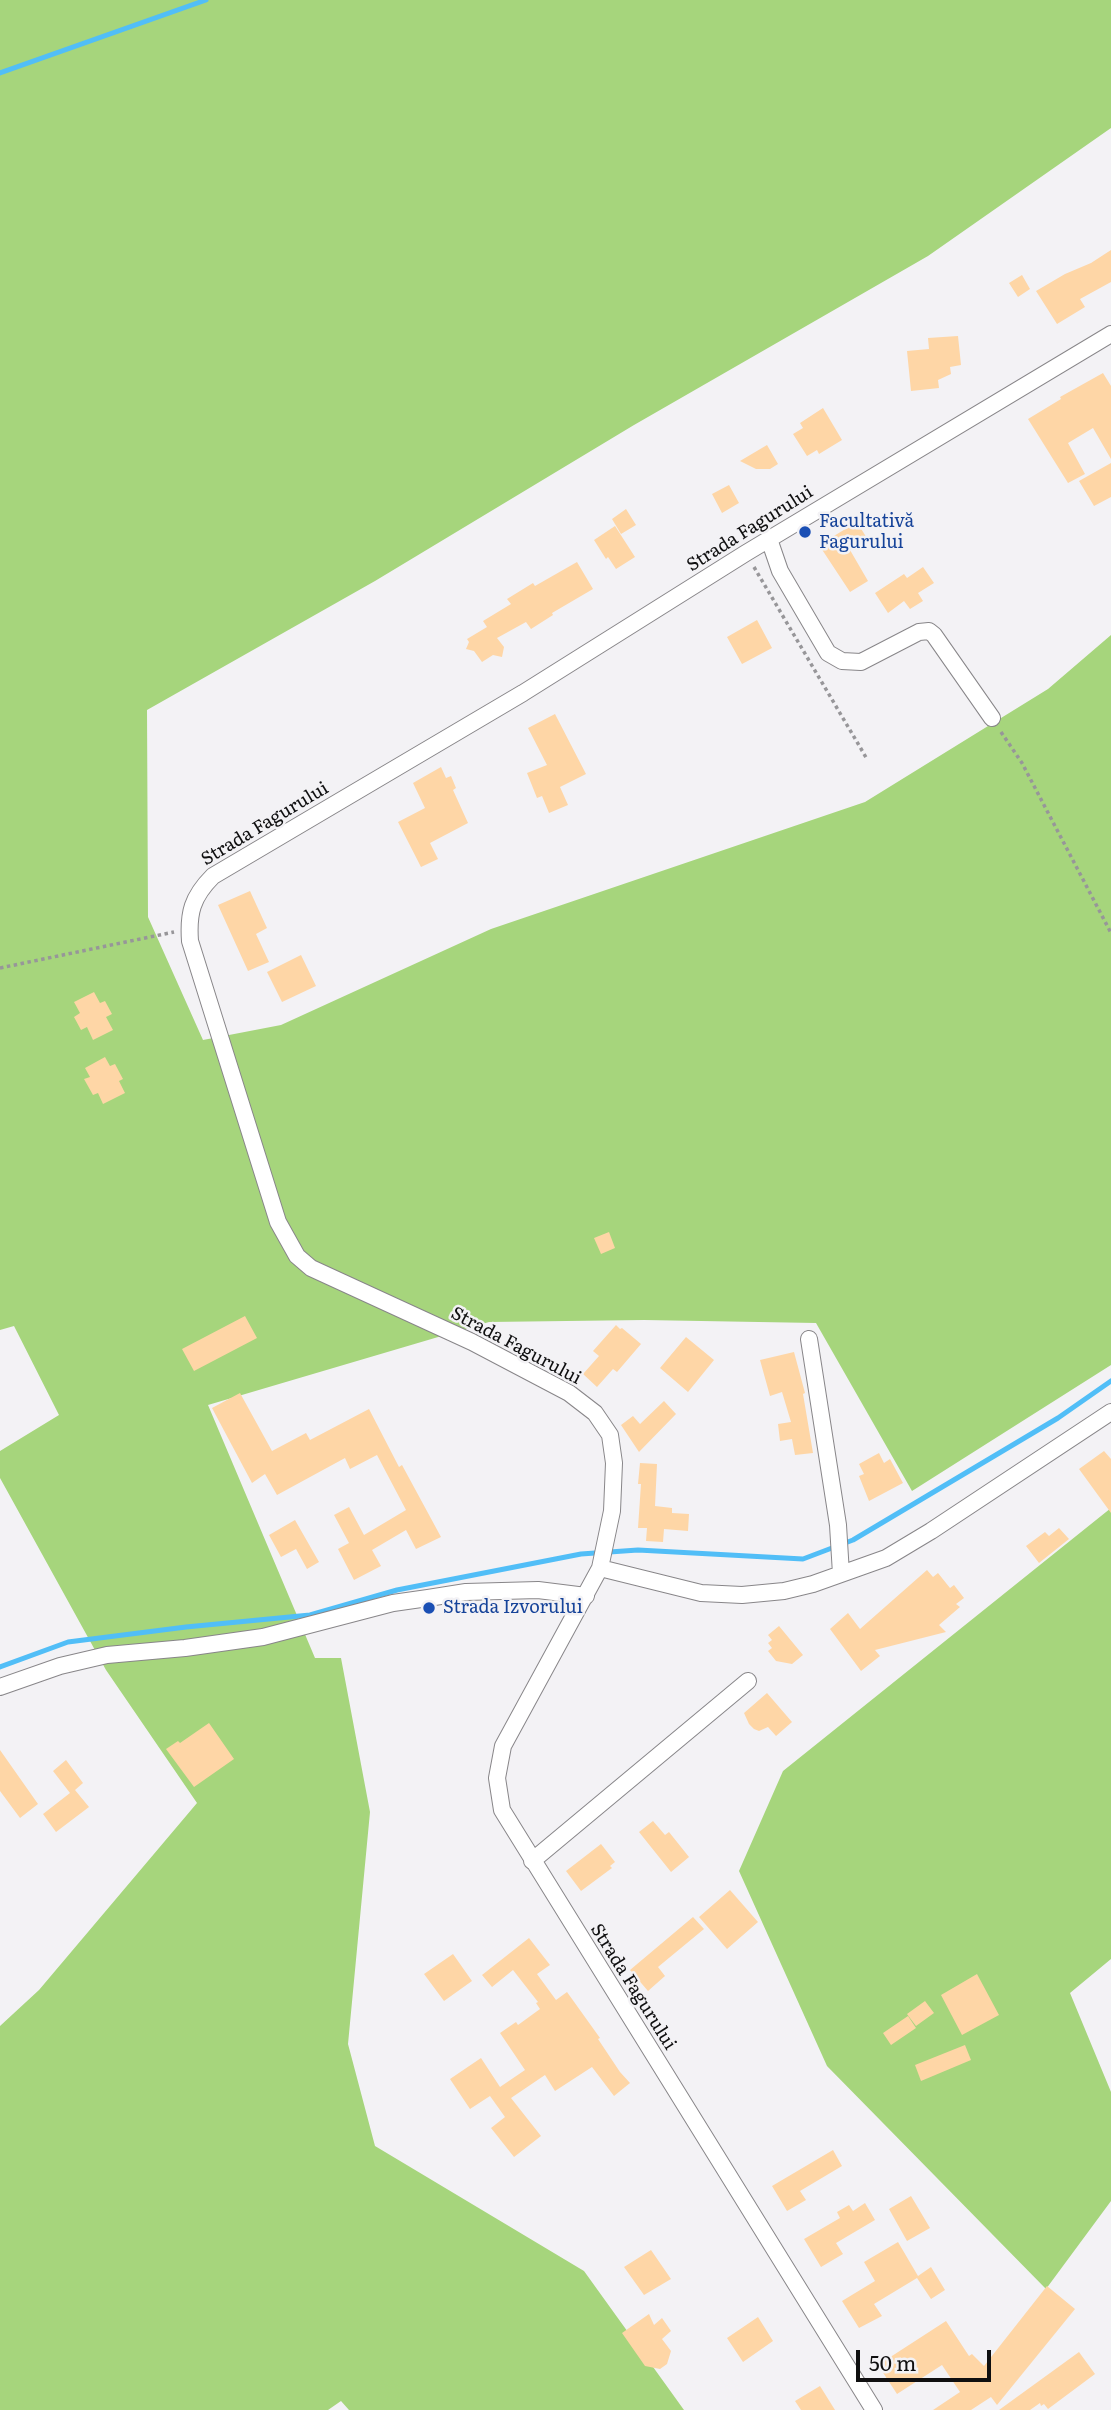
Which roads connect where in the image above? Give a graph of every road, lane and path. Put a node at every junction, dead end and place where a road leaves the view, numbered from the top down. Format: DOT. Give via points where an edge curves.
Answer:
graph roads {
  1 [pos="1111,334"];
  2 [pos="769,539"];
  3 [pos="746,553"];
  4 [pos="992,718"];
  5 [pos="867,759"];
  6 [pos="189,929"];
  7 [pos="1111,933"];
  8 [pos="0,968"];
  9 [pos="808,1339"];
  10 [pos="1111,1412"];
  11 [pos="601,1565"];
  12 [pos="841,1574"];
  13 [pos="586,1596"];
  14 [pos="748,1681"];
  15 [pos="0,1687"];
  16 [pos="532,1861"];
  17 [pos="874,2410"];
  1 -- 2 [label="street, Strada Fagurului"];
  2 -- 3 [label="street, Strada Fagurului"];
  2 -- 4 [label="street" via="780,571 828,653 842,662 861,662 929,631"];
  3 -- 5 [label="path"];
  3 -- 6 [label="street, Strada Fagurului" via="523,693 213,876 200,889"];
  4 -- 7 [label="path" via="1022,763"];
  6 -- 8 [label="path"];
  6 -- 11 [label="street, Strada Fagurului" via="278,1223 297,1256 311,1268 501,1356 595,1413 610,1435 614,1463 612,1511"];
  9 -- 12 [label="street"];
  10 -- 12 [label="street" via="931,1531 886,1558"];
  11 -- 12 [label="street" via="701,1593 742,1595 784,1591"];
  11 -- 13 [label="street, Strada Fagurului"];
  13 -- 15 [label="street" via="559,1591 466,1592 393,1603 263,1637 60,1665"];
  13 -- 16 [label="street, Strada Fagurului" via="499,1760 502,1810"];
  14 -- 16 [label="street"];
  16 -- 17 [label="street, Strada Fagurului"];
}
